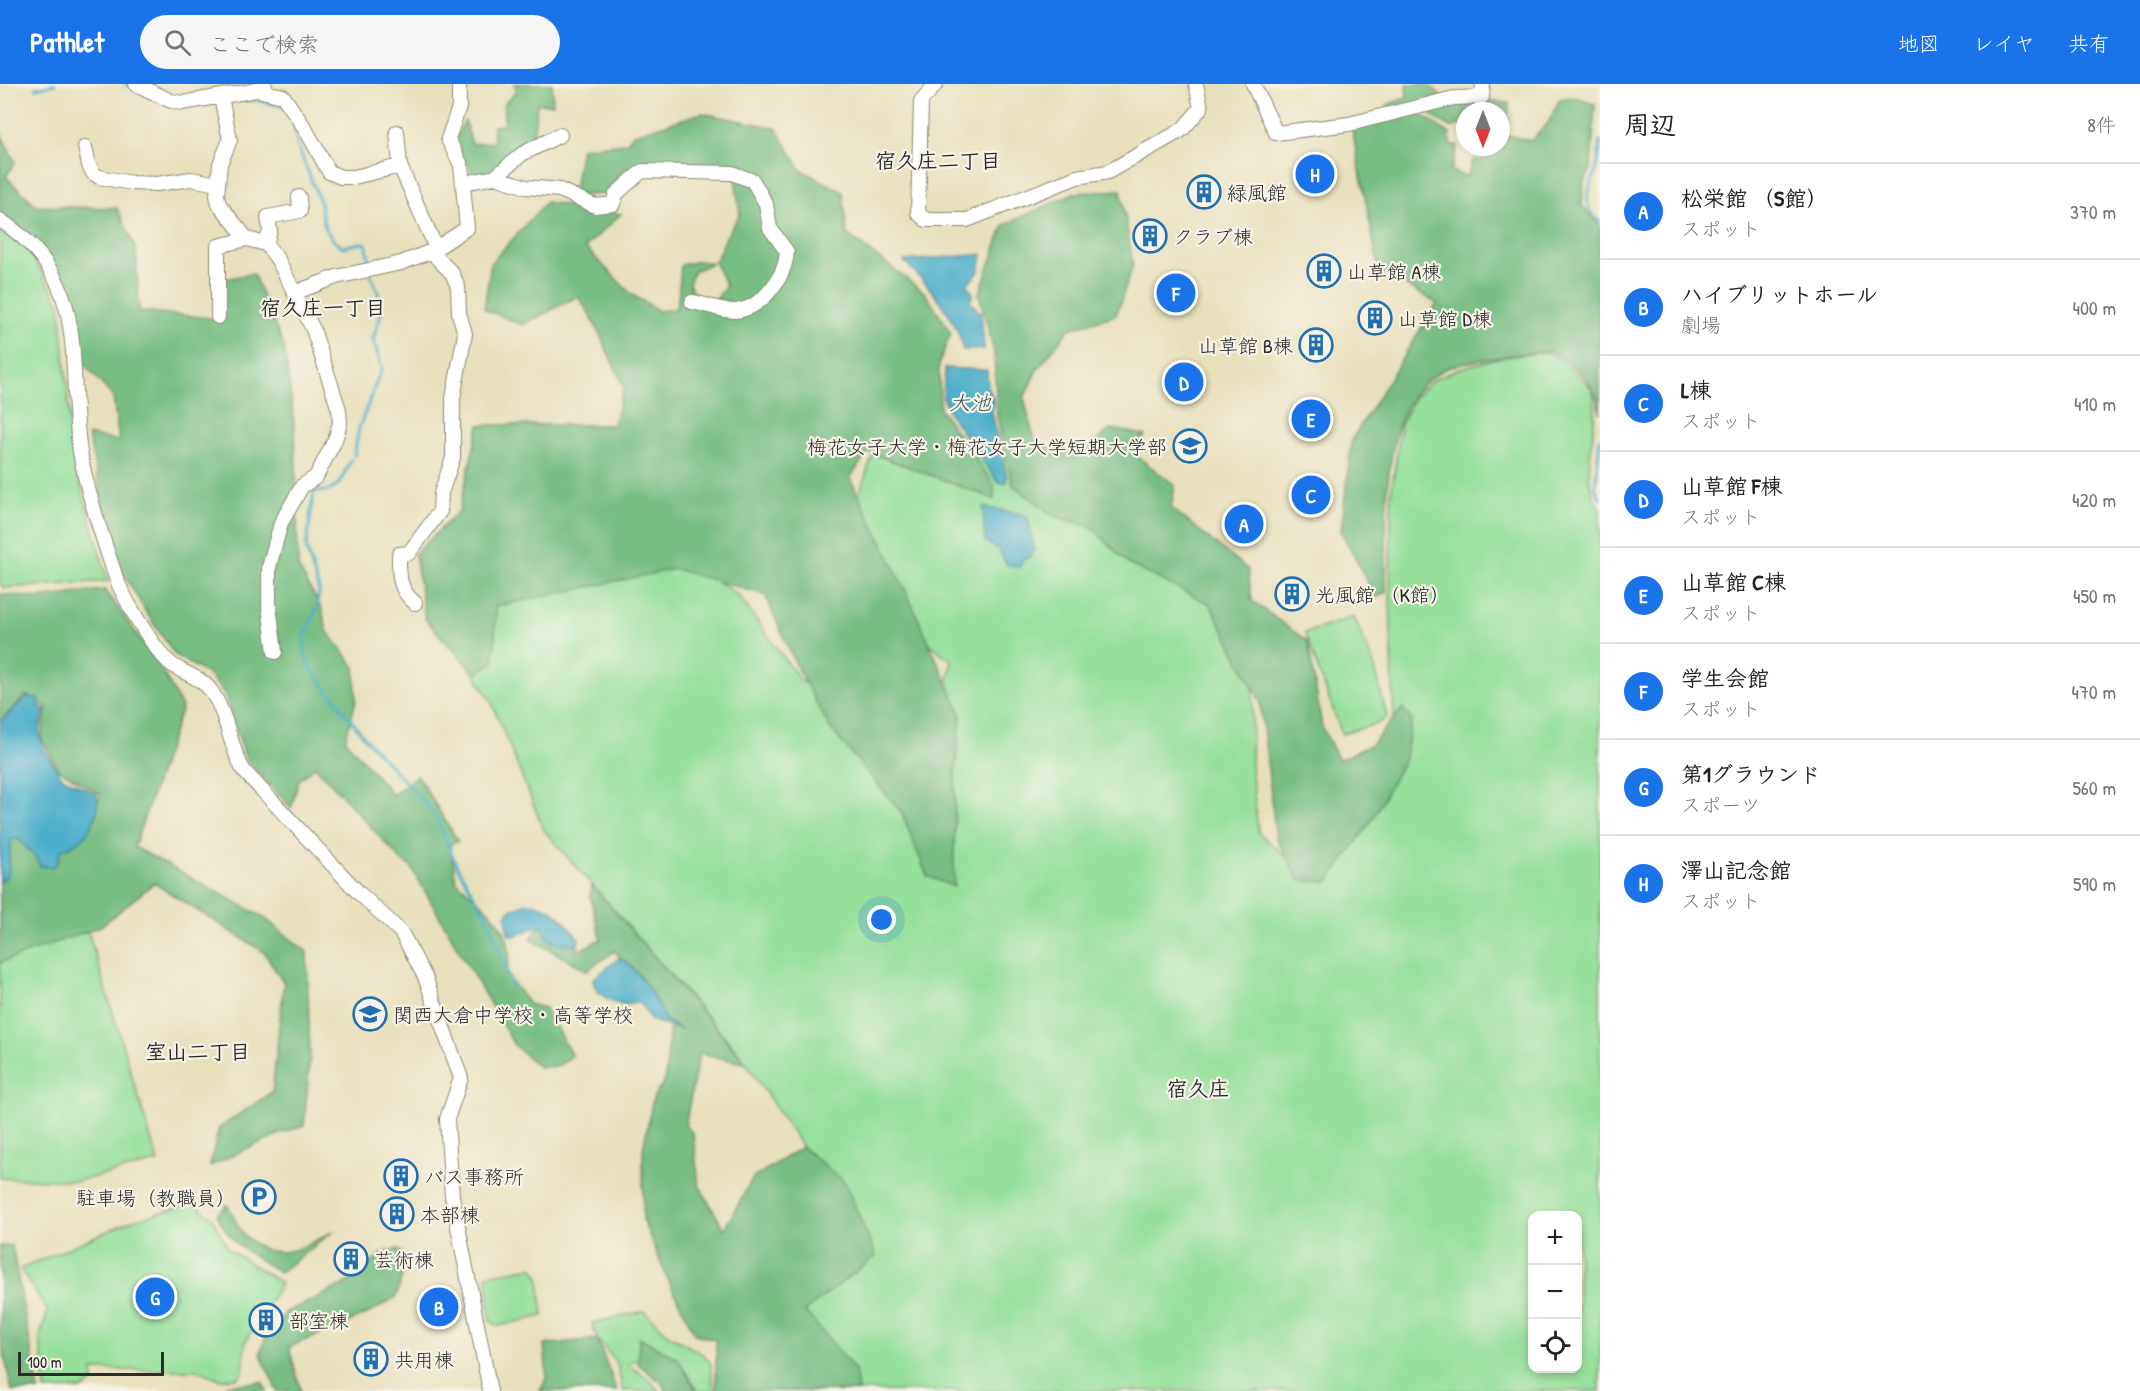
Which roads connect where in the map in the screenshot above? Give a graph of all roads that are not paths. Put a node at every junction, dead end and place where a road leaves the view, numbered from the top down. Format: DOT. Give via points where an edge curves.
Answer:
graph roads {
  1 [pos="136,84"];
  2 [pos="459,84"];
  3 [pos="936,84"];
  4 [pos="1196,84"];
  5 [pos="1254,84"];
  6 [pos="1483,84"];
  7 [pos="253,87"];
  8 [pos="221,97"];
  9 [pos="397,132"];
  10 [pos="560,135"];
  11 [pos="84,147"];
  12 [pos="400,166"];
  13 [pos="495,177"];
  14 [pos="464,183"];
  15 [pos="218,184"];
  16 [pos="299,196"];
  17 [pos="0,220"];
  18 [pos="247,239"];
  19 [pos="266,244"];
  20 [pos="436,248"];
  21 [pos="294,293"];
  22 [pos="692,302"];
  23 [pos="218,317"];
  24 [pos="415,603"];
  25 [pos="275,652"];
  26 [pos="490,1391"];
  1 -- 8 [label="street" via="177,103"];
  2 -- 14 [label="street" via="459,107 448,139 461,165"];
  3 -- 4 [label="street" via="921,101 918,213 926,220 967,220 1077,177 1118,168 1193,120 1201,108"];
  5 -- 6 [label="street" via="1276,133 1349,124 1454,98 1482,97"];
  7 -- 8 [label="street"];
  7 -- 12 [label="street" via="283,96 329,172 354,177"];
  8 -- 15 [label="street" via="230,140 220,164"];
  9 -- 12 [label="street"];
  10 -- 13 [label="street" via="522,154"];
  11 -- 15 [label="street" via="88,165 99,177 132,183 191,179"];
  12 -- 20 [label="street"];
  13 -- 14 [label="street"];
  13 -- 22 [label="street" via="526,187 560,190 595,206 613,204 616,194 642,171 732,173 753,182 766,204 770,228 787,252 783,269 756,305 747,309 731,311"];
  14 -- 20 [label="street" via="466,228"];
  15 -- 18 [label="street" via="219,204"];
  16 -- 19 [label="street" via="300,211 268,217 270,231"];
  17 -- 26 [label="street" via="26,237 39,252 66,298 84,470 116,578 129,602 162,654 212,692 244,771 401,932 425,977 461,1078 447,1119 452,1197"];
  18 -- 19 [label="street"];
  18 -- 23 [label="street" via="218,246"];
  19 -- 21 [label="street"];
  20 -- 21 [label="street" via="390,267 352,272"];
  20 -- 24 [label="street" via="437,258 452,273 458,287 465,334 453,398 453,458 441,493 440,512 409,553 399,554 399,581"];
  21 -- 25 [label="street" via="313,329 340,423 316,477 302,486 281,523 269,567"];
}
